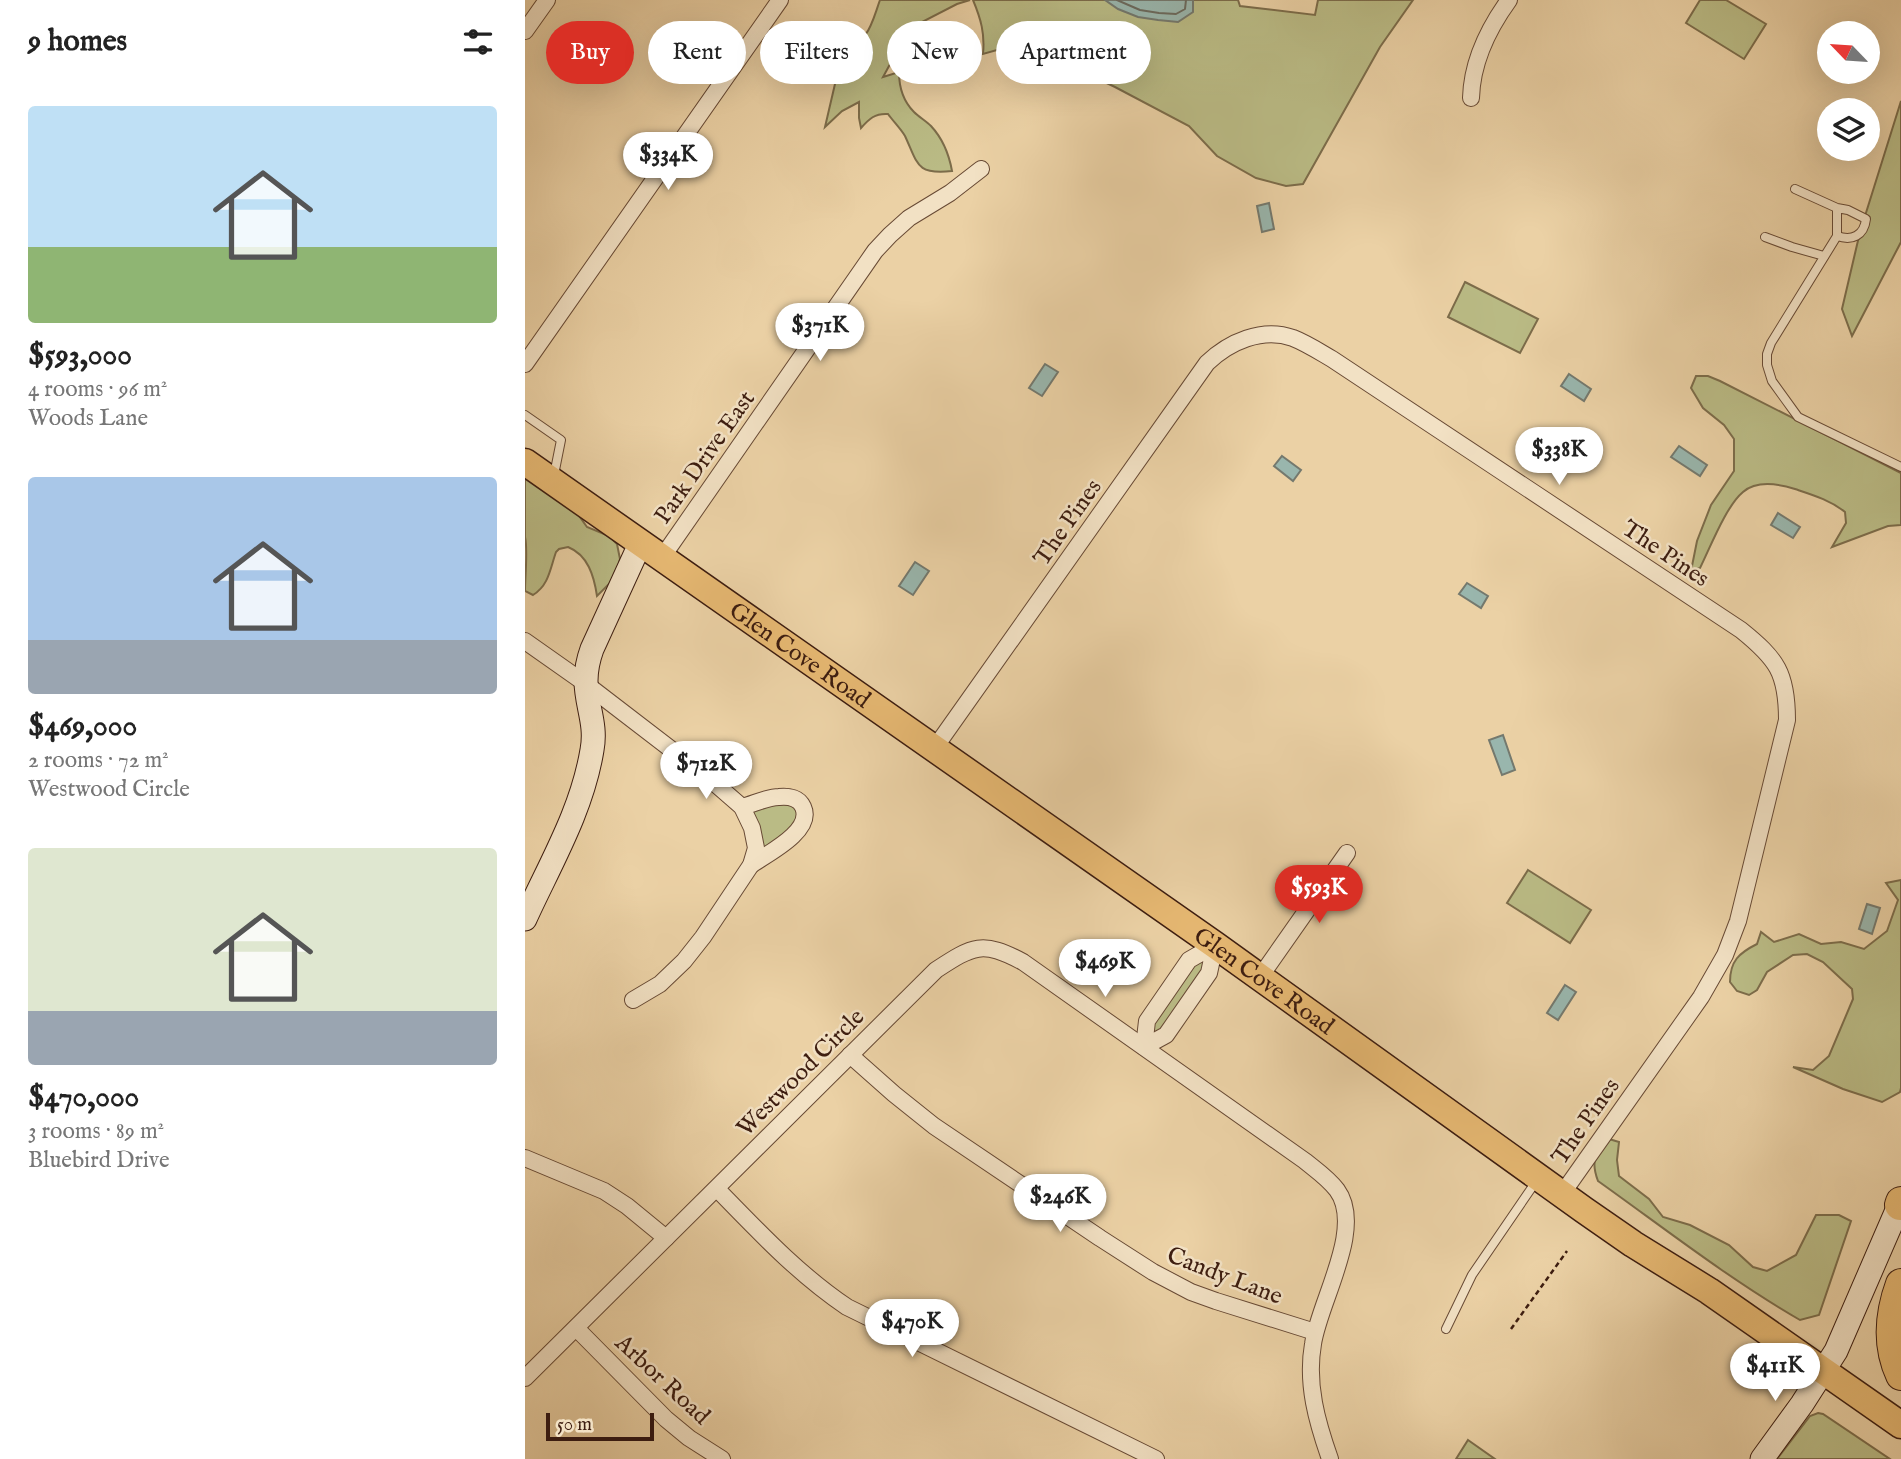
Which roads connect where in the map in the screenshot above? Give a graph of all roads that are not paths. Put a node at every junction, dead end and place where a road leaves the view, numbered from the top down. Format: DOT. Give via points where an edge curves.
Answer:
graph roads {
  1 [pos="547,0"];
  2 [pos="780,0"];
  3 [pos="1509,0"];
  4 [pos="525,31"];
  5 [pos="1471,98"];
  6 [pos="981,169"];
  7 [pos="1795,190"];
  8 [pos="1837,208"];
  9 [pos="1765,236"];
  10 [pos="1837,236"];
  11 [pos="1824,256"];
  12 [pos="525,364"];
  13 [pos="525,415"];
  14 [pos="525,462"];
  15 [pos="1901,467"];
  16 [pos="552,482"];
  17 [pos="651,551"];
  18 [pos="525,641"];
  19 [pos="586,684"];
  20 [pos="934,749"];
  21 [pos="742,807"];
  22 [pos="1347,853"];
  23 [pos="751,865"];
  24 [pos="525,919"];
  25 [pos="1215,945"];
  26 [pos="1260,977"];
  27 [pos="633,1000"];
  28 [pos="1144,1047"];
  29 [pos="850,1055"];
  30 [pos="525,1158"];
  31 [pos="1539,1178"];
  32 [pos="717,1189"];
  33 [pos="1562,1194"];
  34 [pos="1901,1203"];
  35 [pos="666,1238"];
  36 [pos="1901,1284"];
  37 [pos="576,1328"];
  38 [pos="1445,1329"];
  39 [pos="1315,1332"];
  40 [pos="1824,1372"];
  41 [pos="1901,1375"];
  42 [pos="525,1378"];
  43 [pos="1901,1425"];
  44 [pos="722,1459"];
  45 [pos="1156,1459"];
  46 [pos="1330,1459"];
  47 [pos="1762,1459"];
  1 -- 4 [label="street"];
  2 -- 12 [label="street"];
  3 -- 5 [label="street" via="1485,38"];
  6 -- 17 [label="street, Park Drive East" via="909,218 875,251"];
  7 -- 8 [label="lane"];
  8 -- 10 [label="lane"];
  8 -- 10 [label="lane" via="1866,219 1860,234 1846,239"];
  9 -- 11 [label="lane"];
  10 -- 11 [label="lane"];
  11 -- 15 [label="lane" via="1771,343 1767,365 1772,381 1798,417"];
  13 -- 16 [label="lane" via="561,440"];
  14 -- 16 [label="main road, Glen Cove Road"];
  16 -- 17 [label="main road, Glen Cove Road"];
  17 -- 19 [label="street" via="592,649"];
  17 -- 20 [label="main road, Glen Cove Road"];
  18 -- 19 [label="street"];
  19 -- 21 [label="street"];
  19 -- 24 [label="street" via="594,731 589,768 573,818"];
  20 -- 25 [label="main road, Glen Cove Road"];
  20 -- 33 [label="street, The Pines" via="1207,363 1252,336 1293,338 1332,359 1741,630 1762,646 1780,670 1787,693 1787,720 1738,921 1701,997"];
  21 -- 23 [label="street" via="755,839"];
  21 -- 23 [label="street" via="776,796 792,797 804,809 805,817 791,838"];
  22 -- 26 [label="street"];
  23 -- 27 [label="street" via="684,961 660,984"];
  25 -- 26 [label="main road, Glen Cove Road"];
  25 -- 28 [label="street" via="1209,973 1166,1035"];
  25 -- 28 [label="street" via="1189,961 1147,1021"];
  26 -- 31 [label="main road, Glen Cove Road"];
  28 -- 29 [label="street, Westwood Circle" via="1023,962 985,948 959,955 936,970"];
  28 -- 39 [label="street, Westwood Circle" via="1305,1161 1338,1191 1346,1213 1344,1244"];
  29 -- 32 [label="street, Westwood Circle"];
  29 -- 39 [label="street, Candy Lane" via="934,1126 1153,1272 1191,1292"];
  30 -- 35 [label="street" via="604,1191"];
  31 -- 33 [label="main road, Glen Cove Road"];
  31 -- 38 [label="lane" via="1472,1275"];
  32 -- 35 [label="street, Westwood Circle"];
  32 -- 45 [label="street" via="792,1264 847,1307"];
  33 -- 40 [label="main road, Glen Cove Road"];
  34 -- 40 [label="street"];
  35 -- 37 [label="street, Westwood Circle"];
  36 -- 41 [label="highway" via="1891,1329"];
  37 -- 42 [label="street, Westwood Circle"];
  37 -- 44 [label="street, Arbor Road" via="666,1419"];
  39 -- 46 [label="street, Westwood Circle" via="1313,1404"];
  40 -- 43 [label="main road, Glen Cove Road"];
  40 -- 47 [label="street"];
}
